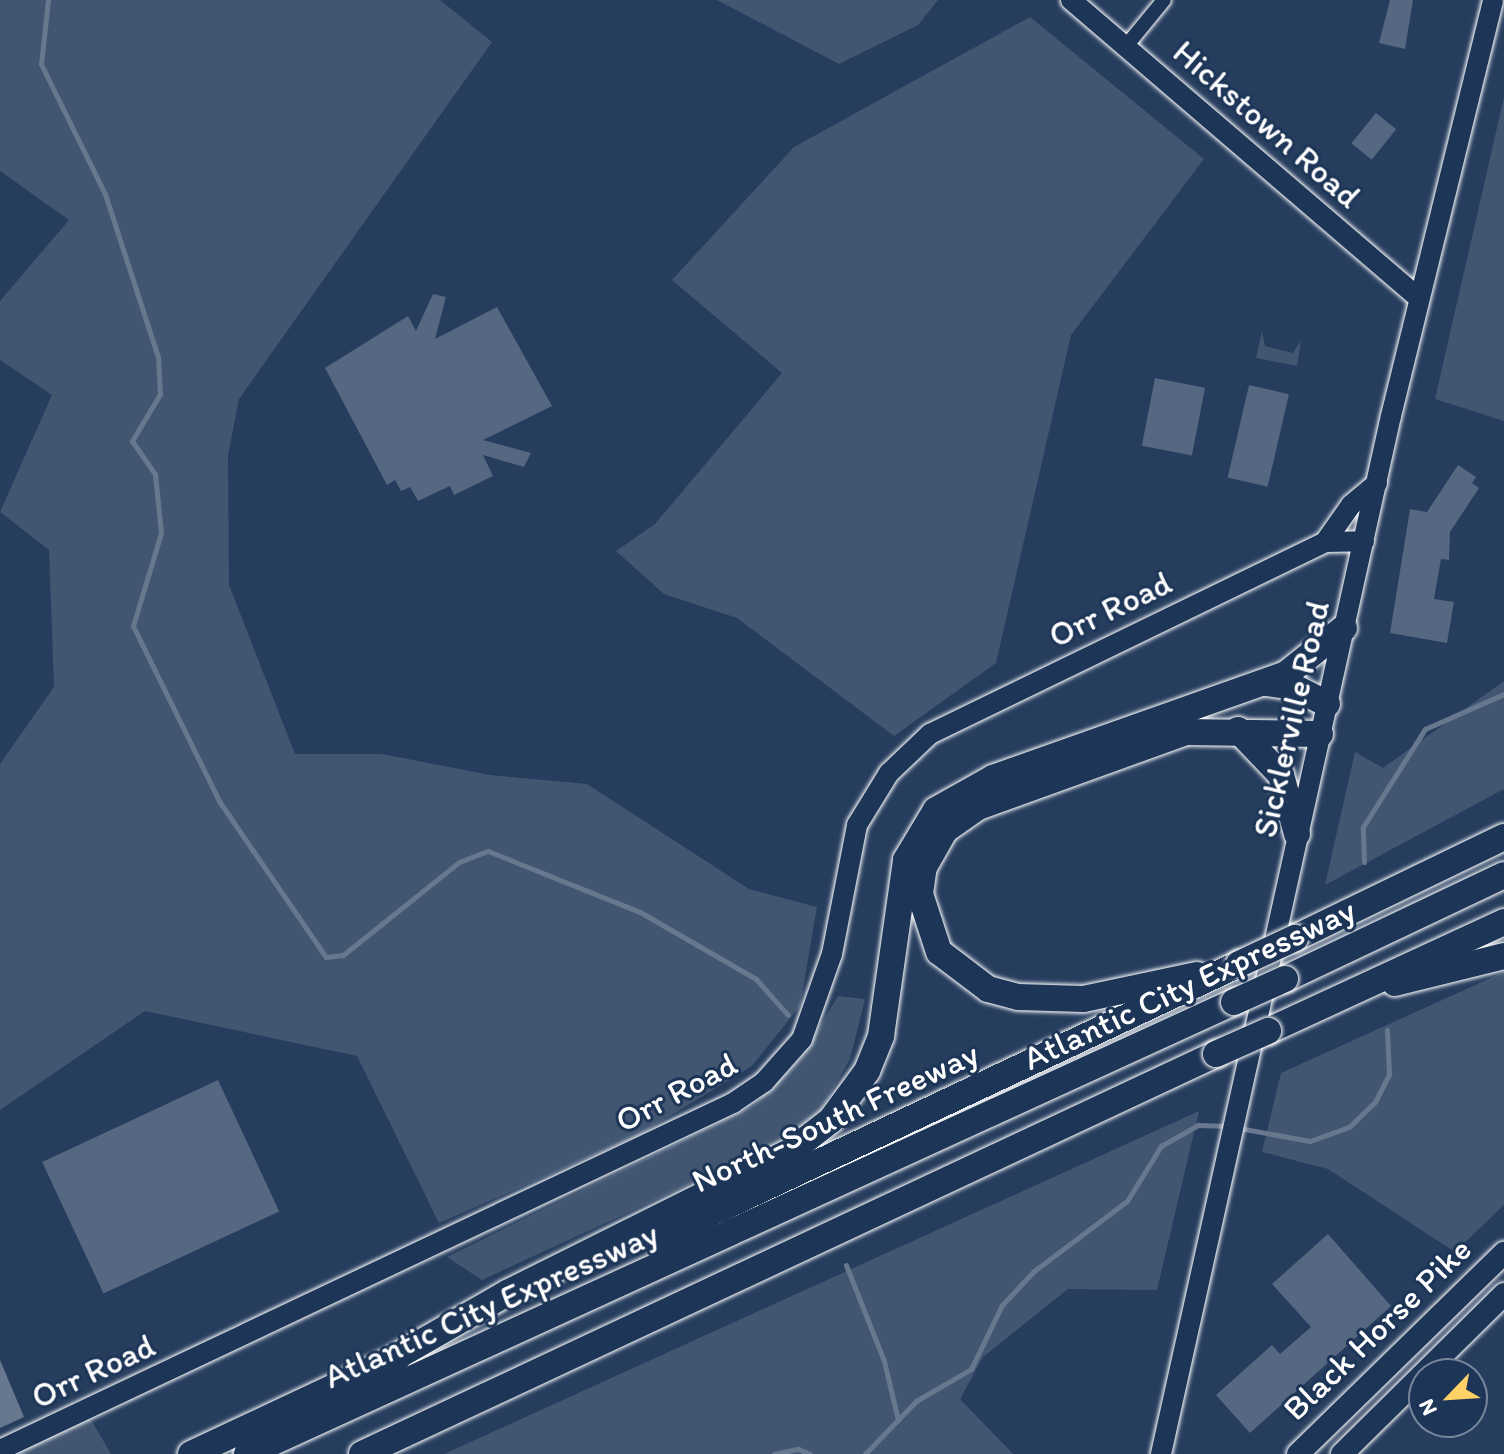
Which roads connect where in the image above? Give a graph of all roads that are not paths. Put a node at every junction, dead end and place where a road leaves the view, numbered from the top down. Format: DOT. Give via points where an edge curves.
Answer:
graph roads {
  1 [pos="1071,0"];
  2 [pos="1164,0"];
  3 [pos="1493,0"];
  4 [pos="1127,45"];
  5 [pos="1419,298"];
  6 [pos="1377,483"];
  7 [pos="1364,541"];
  8 [pos="1325,542"];
  9 [pos="1344,628"];
  10 [pos="1262,683"];
  11 [pos="1327,704"];
  12 [pos="1238,730"];
  13 [pos="1320,734"];
  14 [pos="1297,834"];
  15 [pos="1504,837"];
  16 [pos="1504,875"];
  17 [pos="1504,915"];
  18 [pos="1504,922"];
  19 [pos="1434,951"];
  20 [pos="1504,956"];
  21 [pos="1239,964"];
  22 [pos="1268,1031"];
  23 [pos="1504,1253"];
  24 [pos="1504,1294"];
  25 [pos="1449,1306"];
  26 [pos="1470,1326"];
  27 [pos="382,1365"];
  28 [pos="0,1450"];
  29 [pos="191,1454"];
  30 [pos="247,1454"];
  31 [pos="362,1454"];
  32 [pos="1161,1454"];
  33 [pos="1298,1454"];
  34 [pos="1342,1454"];
  1 -- 4 [label="street, Hickstown Road"];
  2 -- 4 [label="street"];
  3 -- 5 [label="street, Sicklerville Road"];
  4 -- 5 [label="street, Hickstown Road"];
  5 -- 6 [label="street, Sicklerville Road"];
  6 -- 7 [label="street, Sicklerville Road"];
  6 -- 8 [label="street"];
  7 -- 8 [label="street, Orr Road"];
  7 -- 9 [label="street, Sicklerville Road"];
  8 -- 28 [label="street, Orr Road" via="930,734 889,773 857,825 822,993 802,1039 764,1082 576,1181"];
  9 -- 10 [label="highway" via="1301,667"];
  9 -- 11 [label="street, Sicklerville Road"];
  10 -- 11 [label="highway" via="1294,687"];
  10 -- 27 [label="highway" via="993,778 936,810 906,860 881,1036 867,1071 831,1120 790,1152 509,1292"];
  11 -- 13 [label="street, Sicklerville Road"];
  12 -- 13 [label="highway"];
  12 -- 14 [label="highway" via="1281,775"];
  12 -- 21 [label="highway" via="1186,732 978,807 945,830 924,867 920,894 939,952 961,974 1018,997 1083,999"];
  13 -- 14 [label="street, Sicklerville Road"];
  14 -- 32 [label="street, Sicklerville Road"];
  15 -- 21 [label="highway, North-South Freeway, bridge"];
  16 -- 30 [label="highway, Atlantic City Expressway, bridge"];
  17 -- 19 [label="highway"];
  18 -- 19 [label="highway"];
  19 -- 22 [label="highway"];
  20 -- 22 [label="highway" via="1419,976"];
  21 -- 27 [label="highway, North-South Freeway"];
  22 -- 31 [label="highway, bridge"];
  23 -- 25 [label="main road, Black Horse Pike"];
  24 -- 26 [label="main road, Black Horse Pike"];
  25 -- 26 [label="main road"];
  25 -- 33 [label="main road, Black Horse Pike"];
  26 -- 34 [label="main road, Black Horse Pike"];
  27 -- 29 [label="highway, North-South Freeway"];
}
